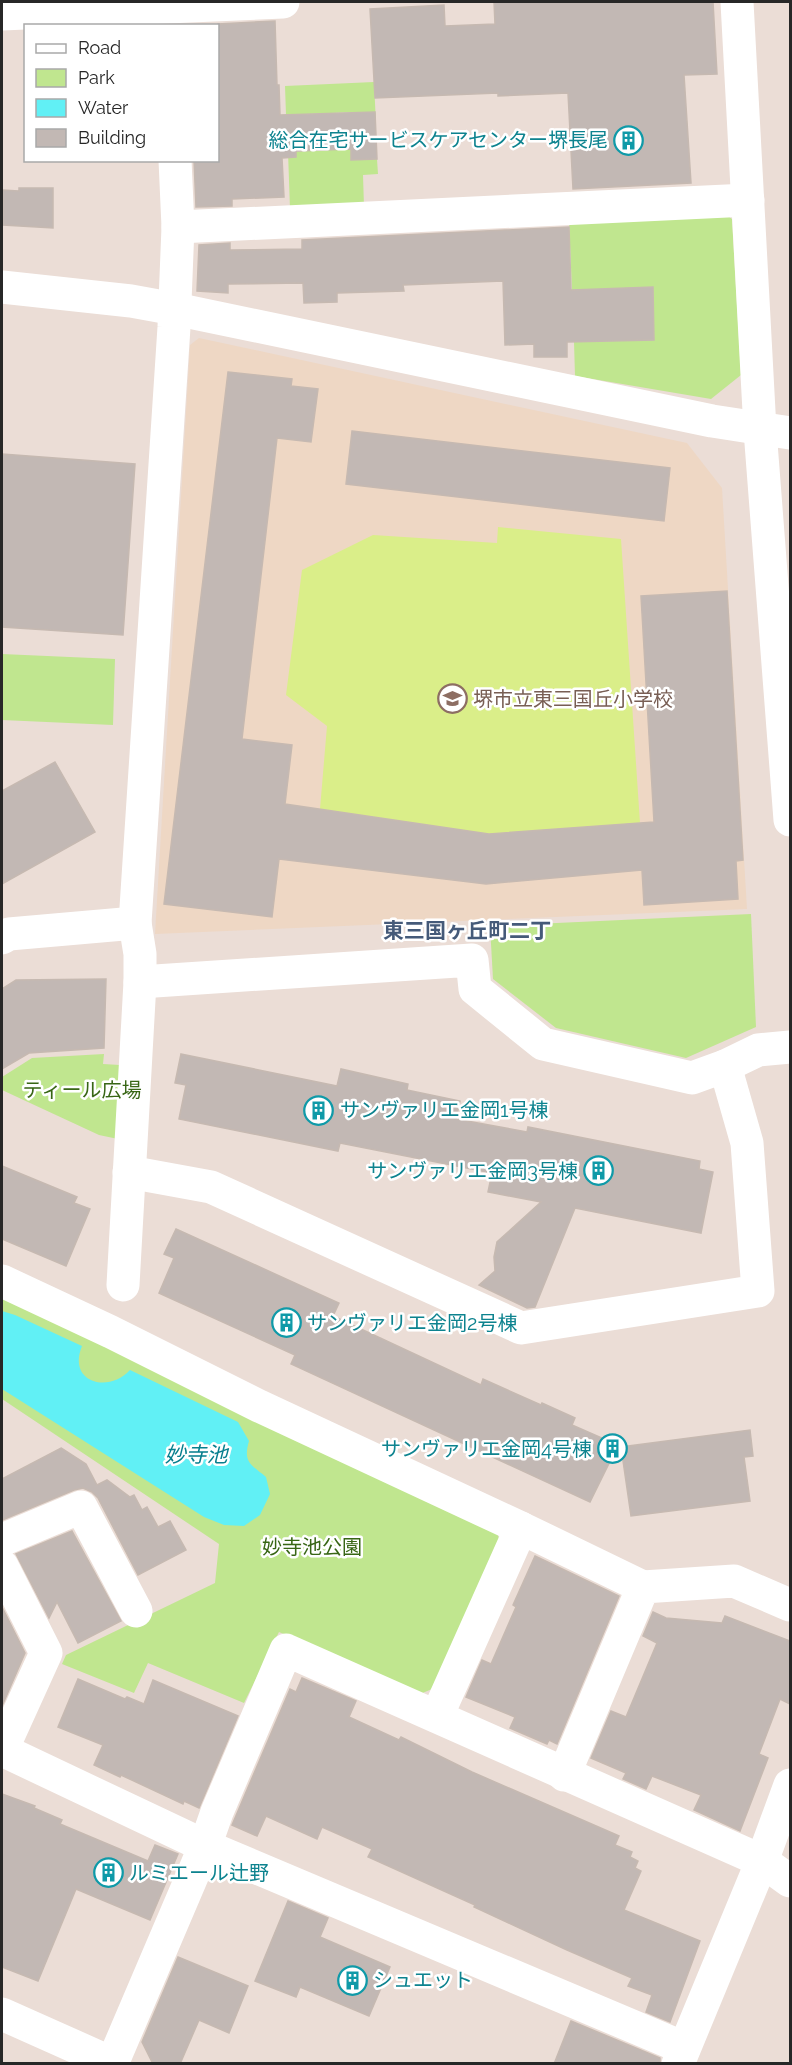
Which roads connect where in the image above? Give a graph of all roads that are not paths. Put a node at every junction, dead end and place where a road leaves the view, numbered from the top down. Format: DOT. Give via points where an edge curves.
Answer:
graph roads {
  1 [pos="283,2"];
  2 [pos="737,2"];
  3 [pos="169,11"];
  4 [pos="2,14"];
  5 [pos="175,162"];
  6 [pos="748,200"];
  7 [pos="178,227"];
  8 [pos="2,287"];
  9 [pos="175,309"];
  10 [pos="775,431"];
  11 [pos="790,820"];
  12 [pos="135,923"];
  13 [pos="2,938"];
  14 [pos="140,982"];
  15 [pos="790,1047"];
  16 [pos="725,1066"];
  17 [pos="129,1172"];
  18 [pos="2,1281"];
  19 [pos="123,1285"];
  20 [pos="521,1528"];
  21 [pos="2,1540"];
  22 [pos="2,1566"];
  23 [pos="643,1587"];
  24 [pos="790,1605"];
  25 [pos="136,1611"];
  26 [pos="437,1716"];
  27 [pos="2,1750"];
  28 [pos="564,1774"];
  29 [pos="790,1785"];
  30 [pos="205,1846"];
  31 [pos="762,1861"];
  32 [pos="790,1881"];
  33 [pos="2,2014"];
  34 [pos="681,2056"];
  35 [pos="113,2063"];
  1 -- 3 [label="street"];
  2 -- 6 [label="street"];
  3 -- 4 [label="street"];
  5 -- 7 [label="street"];
  6 -- 7 [label="street"];
  6 -- 10 [label="street"];
  7 -- 9 [label="street"];
  8 -- 9 [label="street"];
  9 -- 10 [label="street"];
  9 -- 12 [label="street"];
  10 -- 11 [label="street"];
  12 -- 13 [label="street" via="9,934"];
  12 -- 14 [label="street"];
  14 -- 16 [label="street" via="472,960 475,989 543,1044 692,1078"];
  14 -- 17 [label="street"];
  15 -- 16 [label="street" via="758,1050"];
  16 -- 17 [label="street" via="747,1143 758,1292 521,1328 211,1187"];
  17 -- 19 [label="street"];
  18 -- 20 [label="street"];
  20 -- 23 [label="street"];
  20 -- 26 [label="street"];
  21 -- 25 [label="street" via="81,1507"];
  22 -- 27 [label="street" via="46,1653"];
  23 -- 24 [label="street" via="734,1581"];
  23 -- 28 [label="street"];
  26 -- 28 [label="street"];
  26 -- 30 [label="street" via="286,1650"];
  27 -- 30 [label="street"];
  28 -- 31 [label="street"];
  29 -- 31 [label="street"];
  30 -- 34 [label="street"];
  30 -- 35 [label="street"];
  31 -- 32 [label="street"];
  31 -- 34 [label="street"];
  33 -- 35 [label="street"];
}
